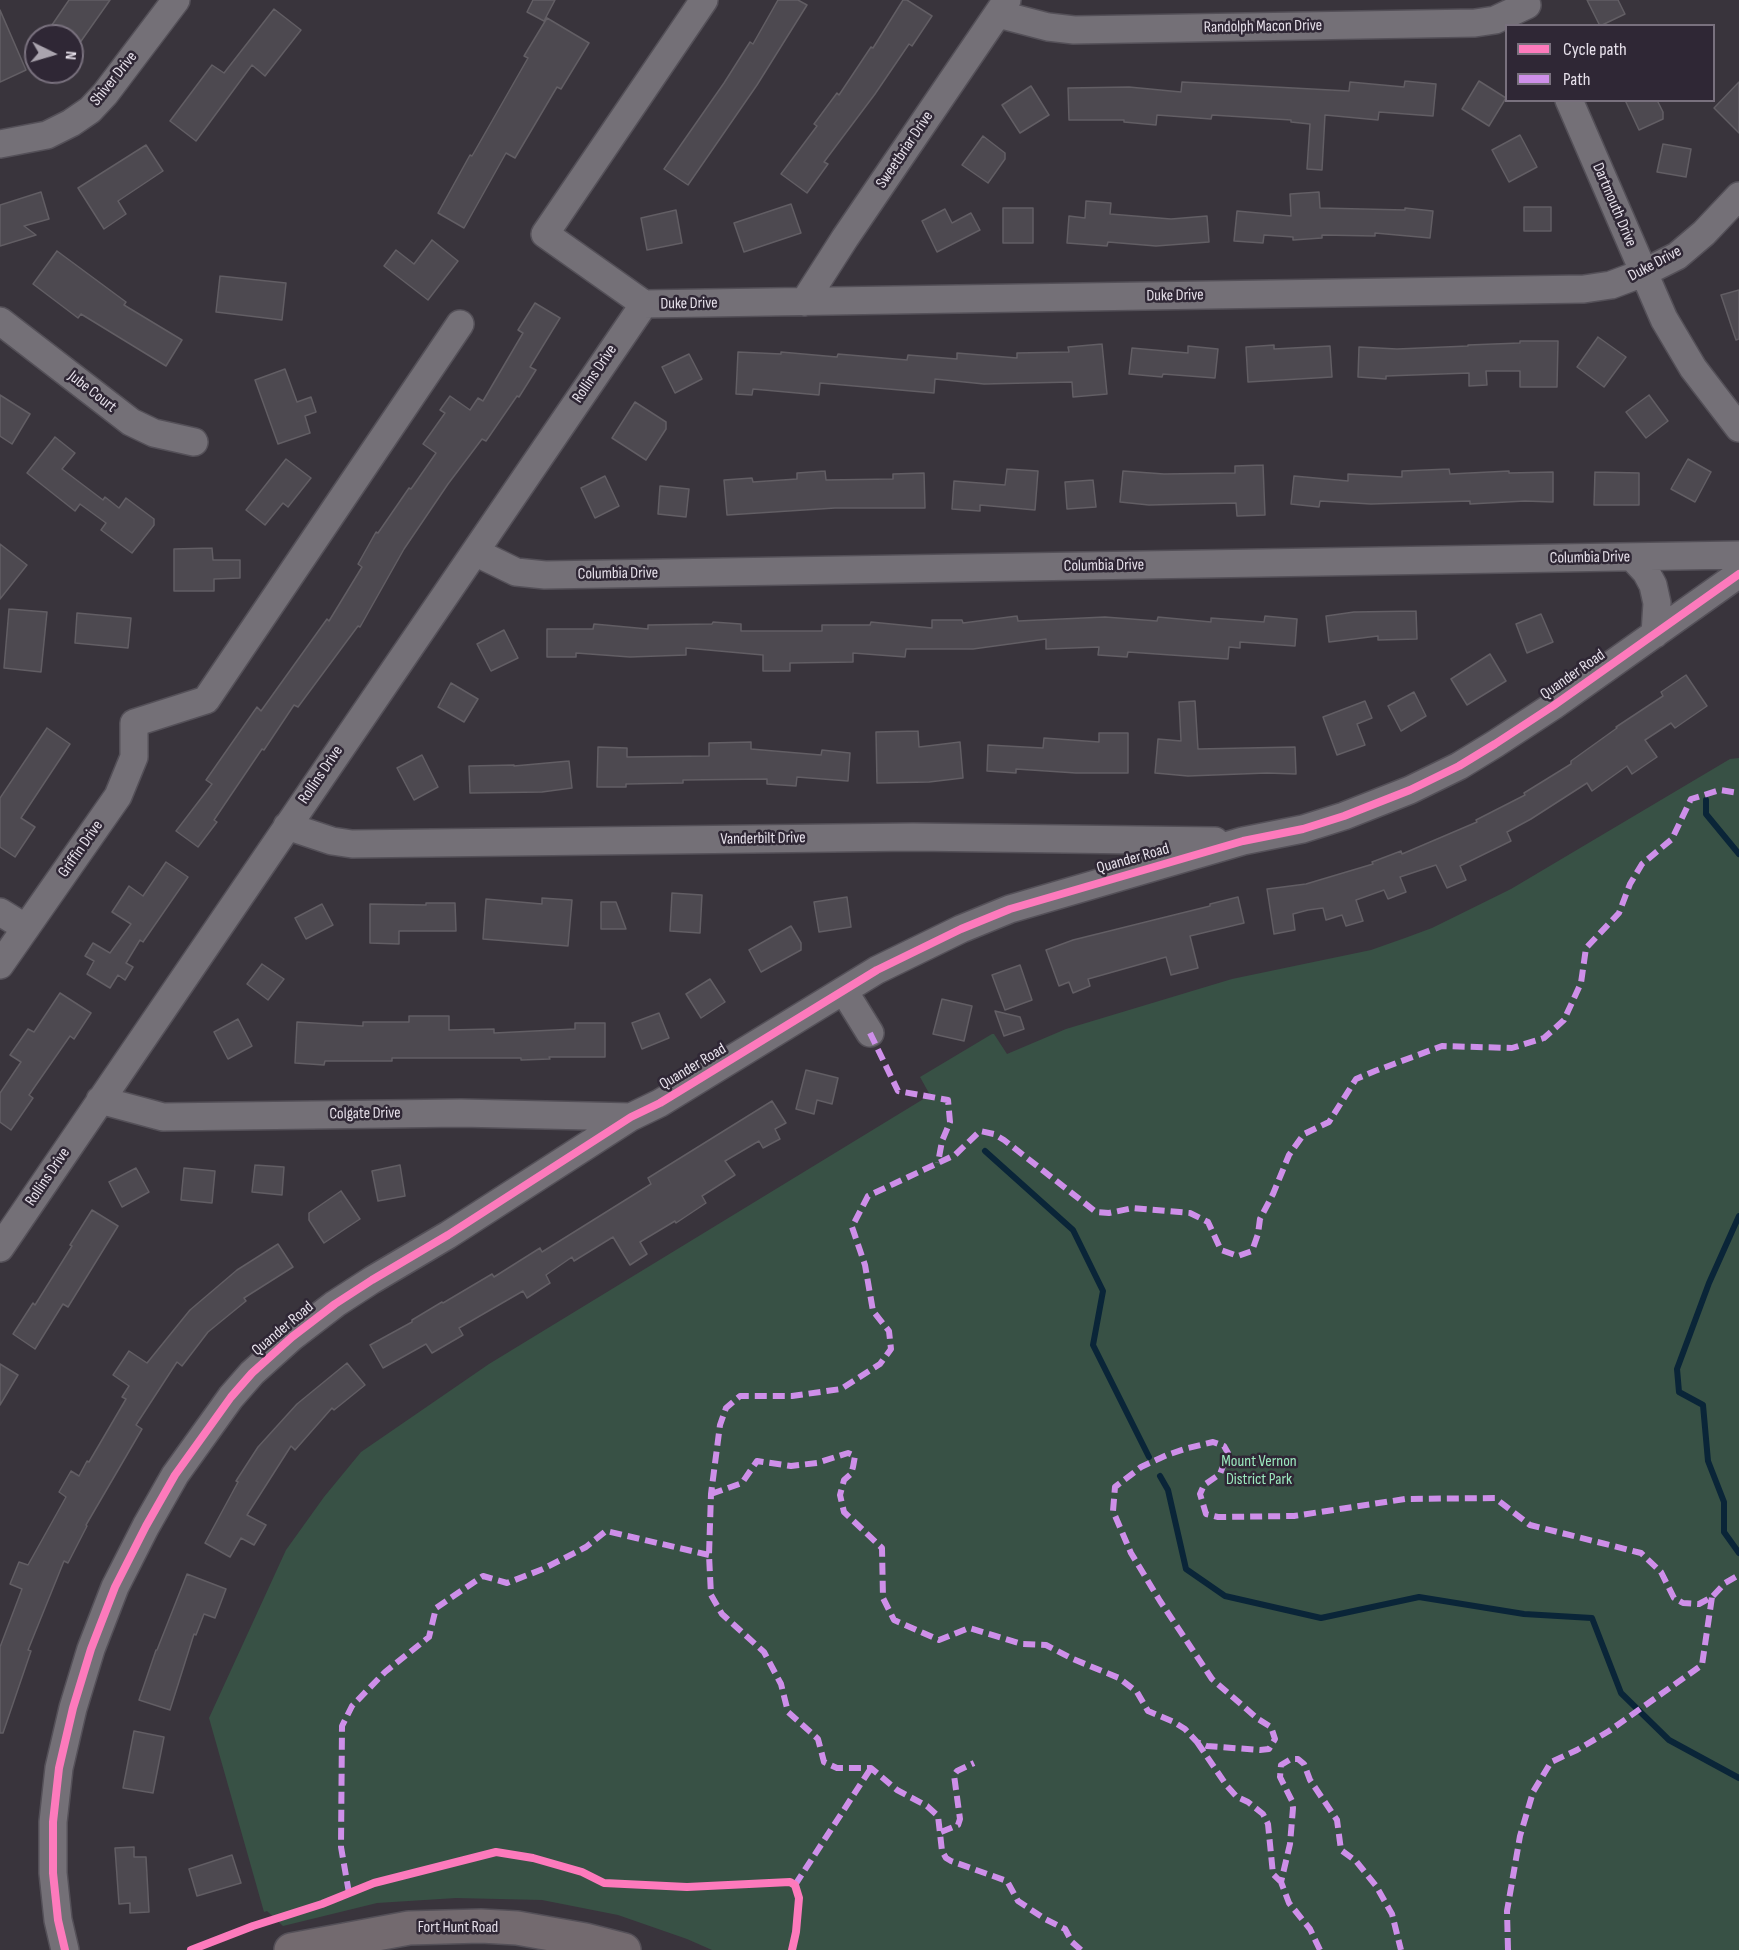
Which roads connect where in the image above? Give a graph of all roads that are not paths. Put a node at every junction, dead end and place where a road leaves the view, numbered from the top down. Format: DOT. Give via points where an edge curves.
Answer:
graph roads {
  1 [pos="176,0"];
  2 [pos="704,0"];
  3 [pos="1002,7"];
  4 [pos="1530,10"];
  5 [pos="1570,102"];
  6 [pos="0,144"];
  7 [pos="1739,196"];
  8 [pos="1643,273"];
  9 [pos="804,302"];
  10 [pos="644,304"];
  11 [pos="0,321"];
  12 [pos="460,324"];
  13 [pos="1739,428"];
  14 [pos="194,442"];
  15 [pos="475,552"];
  16 [pos="1739,555"];
  17 [pos="1632,557"];
  18 [pos="1739,574"];
  19 [pos="1655,634"];
  20 [pos="287,826"];
  21 [pos="1243,841"];
  22 [pos="0,912"];
  23 [pos="26,928"];
  24 [pos="0,966"];
  25 [pos="844,991"];
  26 [pos="870,1034"];
  27 [pos="100,1100"];
  28 [pos="631,1117"];
  29 [pos="0,1246"];
  30 [pos="64,1950"];
  31 [pos="291,1950"];
  32 [pos="624,1950"];
  1 -- 6 [label="street, Shiver Drive" via="90,110 47,135"];
  2 -- 10 [label="street, Duke Drive" via="544,234"];
  3 -- 4 [label="street, Randolph Macon Drive" via="1048,27 1074,30 1475,23"];
  3 -- 9 [label="street, Sweetbriar Drive"];
  5 -- 8 [label="street, Dartmouth Drive"];
  7 -- 8 [label="street, Duke Drive" via="1677,256"];
  8 -- 9 [label="street, Duke Drive" via="1611,285 1584,289"];
  8 -- 13 [label="street, Dartmouth Drive" via="1693,368"];
  9 -- 10 [label="street, Duke Drive"];
  10 -- 15 [label="street, Rollins Drive"];
  11 -- 14 [label="street, Jube Court" via="131,422 154,433"];
  12 -- 23 [label="street, Griffin Drive" via="206,700 134,723 134,757 124,786"];
  15 -- 17 [label="street, Columbia Drive" via="516,572 545,575"];
  15 -- 20 [label="street, Rollins Drive"];
  16 -- 17 [label="street, Columbia Drive"];
  17 -- 19 [label="street" via="1653,585 1658,603"];
  18 -- 19 [label="street, Quander Road"];
  19 -- 21 [label="street, Quander Road" via="1459,766 1344,816"];
  20 -- 21 [label="street, Vanderbilt Drive" via="352,844 914,837"];
  20 -- 27 [label="street, Rollins Drive"];
  21 -- 25 [label="street, Quander Road" via="1010,909 961,929"];
  22 -- 23 [label="street"];
  23 -- 24 [label="street, Griffin Drive"];
  25 -- 26 [label="street"];
  25 -- 28 [label="street, Quander Road"];
  27 -- 28 [label="street, Colgate Drive" via="163,1117 461,1113"];
  27 -- 29 [label="street, Rollins Drive"];
  28 -- 30 [label="street, Quander Road" via="335,1304 292,1337 231,1396 177,1472 116,1587 72,1708 53,1822 53,1873"];
  31 -- 32 [label="main road, Fort Hunt Road" via="409,1928 442,1926 517,1928"];
}
